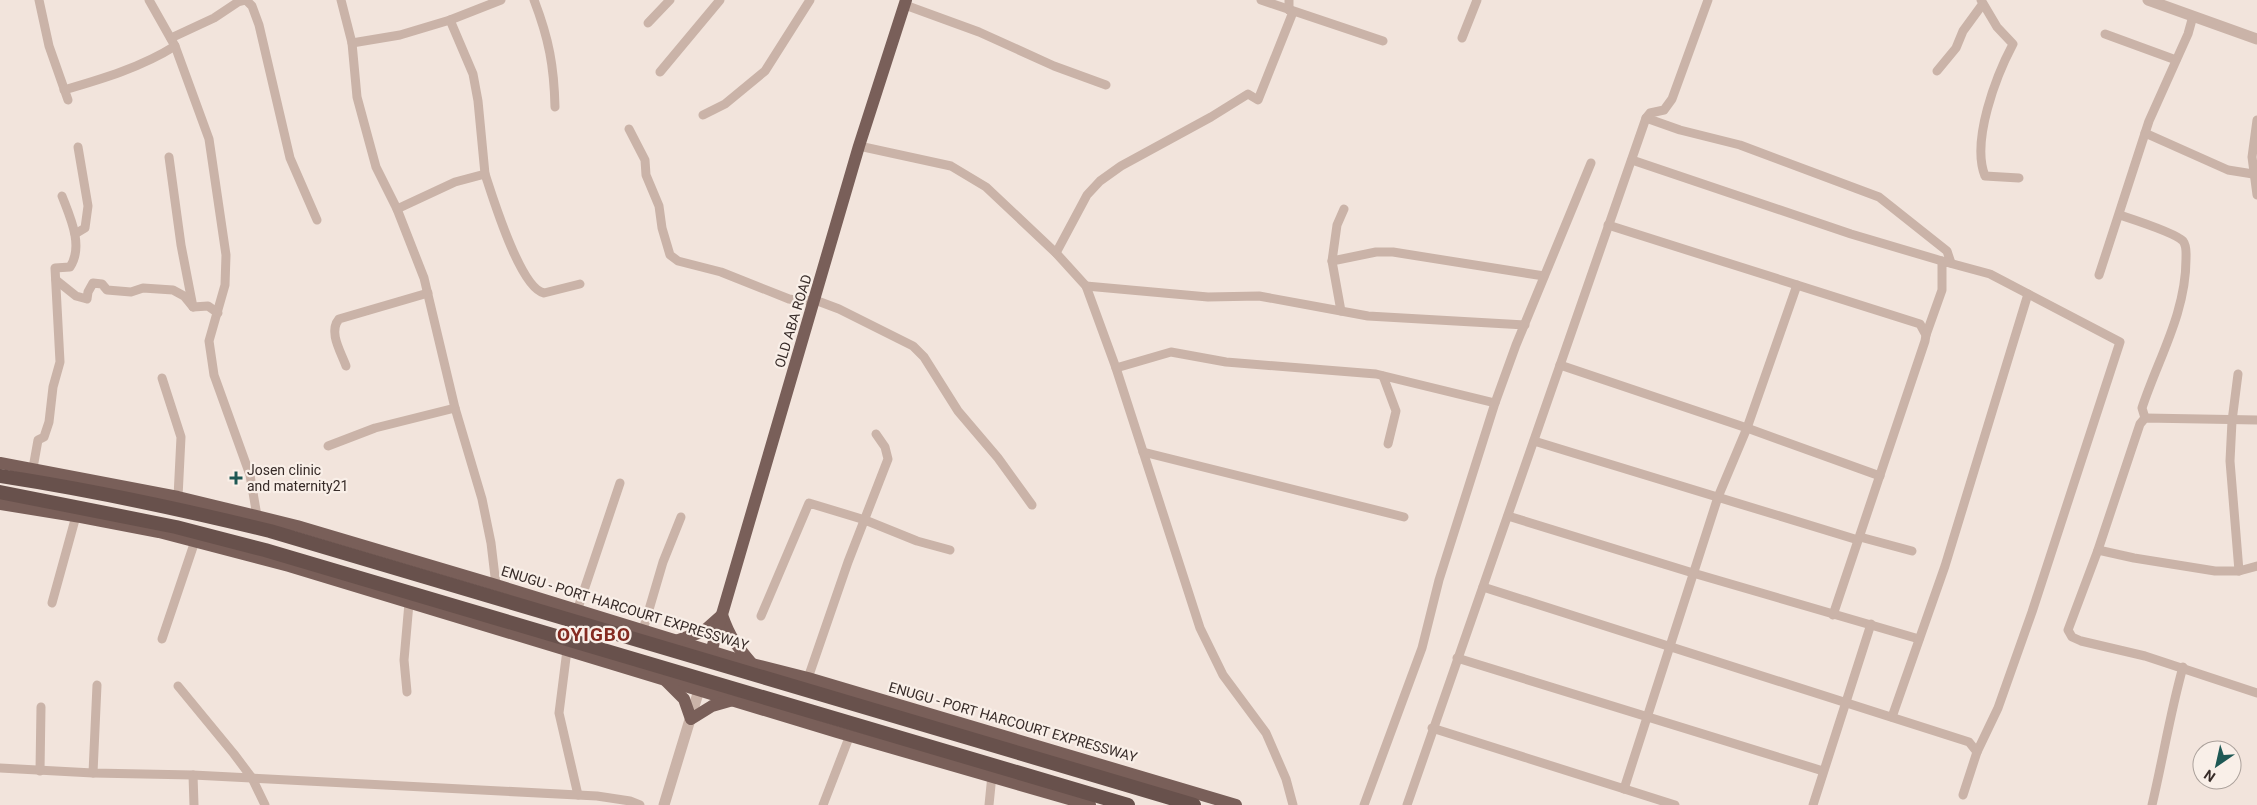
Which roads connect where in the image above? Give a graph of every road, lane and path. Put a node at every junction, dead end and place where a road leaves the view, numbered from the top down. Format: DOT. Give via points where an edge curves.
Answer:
graph roads {
  1 [pos="39,0"];
  2 [pos="149,0"];
  3 [pos="246,0"];
  4 [pos="342,0"];
  5 [pos="501,0"];
  6 [pos="534,0"];
  7 [pos="670,0"];
  8 [pos="720,0"];
  9 [pos="810,0"];
  10 [pos="1261,0"];
  11 [pos="1290,0"];
  12 [pos="1477,0"];
  13 [pos="1708,0"];
  14 [pos="2148,0"];
  15 [pos="906,3"];
  16 [pos="1982,3"];
  17 [pos="1291,11"];
  18 [pos="2193,16"];
  19 [pos="450,20"];
  20 [pos="648,22"];
  21 [pos="2105,34"];
  22 [pos="1462,38"];
  23 [pos="2257,39"];
  24 [pos="1382,41"];
  25 [pos="173,42"];
  26 [pos="352,44"];
  27 [pos="2176,60"];
  28 [pos="1937,71"];
  29 [pos="660,72"];
  30 [pos="1106,85"];
  31 [pos="64,90"];
  32 [pos="68,100"];
  33 [pos="555,107"];
  34 [pos="703,115"];
  35 [pos="1646,118"];
  36 [pos="2257,120"];
  37 [pos="629,129"];
  38 [pos="2145,133"];
  39 [pos="860,146"];
  40 [pos="78,147"];
  41 [pos="170,157"];
  42 [pos="1632,160"];
  43 [pos="1591,164"];
  44 [pos="485,174"];
  45 [pos="2253,174"];
  46 [pos="2019,178"];
  47 [pos="2257,195"];
  48 [pos="62,196"];
  49 [pos="397,209"];
  50 [pos="1344,210"];
  51 [pos="2120,215"];
  52 [pos="317,220"];
  53 [pos="1608,225"];
  54 [pos="75,234"];
  55 [pos="1056,253"];
  56 [pos="1332,261"];
  57 [pos="1946,262"];
  58 [pos="2099,275"];
  59 [pos="1544,276"];
  60 [pos="56,280"];
  61 [pos="580,284"];
  62 [pos="1797,284"];
  63 [pos="1086,286"];
  64 [pos="428,293"];
  65 [pos="2028,294"];
  66 [pos="815,300"];
  67 [pos="194,307"];
  68 [pos="1342,311"];
  69 [pos="218,313"];
  70 [pos="1525,325"];
  71 [pos="1926,335"];
  72 [pos="1560,365"];
  73 [pos="346,366"];
  74 [pos="1116,368"];
  75 [pos="2238,374"];
  76 [pos="1383,376"];
  77 [pos="162,378"];
  78 [pos="1495,403"];
  79 [pos="455,408"];
  80 [pos="2145,418"];
  81 [pos="2257,420"];
  82 [pos="2232,421"];
  83 [pos="1747,428"];
  84 [pos="876,434"];
  85 [pos="1534,441"];
  86 [pos="1388,444"];
  87 [pos="328,446"];
  88 [pos="1143,452"];
  89 [pos="0,463"];
  90 [pos="33,468"];
  91 [pos="0,476"];
  92 [pos="1880,476"];
  93 [pos="620,483"];
  94 [pos="0,492"];
  95 [pos="178,497"];
  96 [pos="1718,498"];
  97 [pos="0,504"];
  98 [pos="1032,505"];
  99 [pos="76,516"];
  100 [pos="257,516"];
  101 [pos="1508,516"];
  102 [pos="681,517"];
  103 [pos="1404,517"];
  104 [pos="865,520"];
  105 [pos="1859,539"];
  106 [pos="195,541"];
  107 [pos="345,547"];
  108 [pos="950,550"];
  109 [pos="2098,550"];
  110 [pos="1912,551"];
  111 [pos="2257,566"];
  112 [pos="2239,571"];
  113 [pos="1692,573"];
  114 [pos="496,585"];
  115 [pos="1482,587"];
  116 [pos="52,603"];
  117 [pos="409,603"];
  118 [pos="577,611"];
  119 [pos="722,615"];
  120 [pos="1833,615"];
  121 [pos="761,616"];
  122 [pos="1870,624"];
  123 [pos="643,630"];
  124 [pos="162,639"];
  125 [pos="1919,639"];
  126 [pos="676,641"];
  127 [pos="1671,646"];
  128 [pos="567,650"];
  129 [pos="711,652"];
  130 [pos="1458,658"];
  131 [pos="752,664"];
  132 [pos="2183,667"];
  133 [pos="808,678"];
  134 [pos="664,680"];
  135 [pos="97,685"];
  136 [pos="178,686"];
  137 [pos="699,690"];
  138 [pos="407,692"];
  139 [pos="2257,693"];
  140 [pos="733,700"];
  141 [pos="1844,701"];
  142 [pos="41,707"];
  143 [pos="1646,716"];
  144 [pos="1892,717"];
  145 [pos="691,719"];
  146 [pos="1432,728"];
  147 [pos="850,735"];
  148 [pos="1977,752"];
  149 [pos="0,768"];
  150 [pos="1823,771"];
  151 [pos="40,772"];
  152 [pos="93,774"];
  153 [pos="193,775"];
  154 [pos="992,775"];
  155 [pos="252,778"];
  156 [pos="1624,789"];
  157 [pos="578,795"];
  158 [pos="1963,795"];
  159 [pos="1409,804"];
  160 [pos="194,805"];
  161 [pos="265,805"];
  162 [pos="640,805"];
  163 [pos="664,805"];
  164 [pos="824,805"];
  165 [pos="989,805"];
  166 [pos="1090,805"];
  167 [pos="1128,805"];
  168 [pos="1194,805"];
  169 [pos="1236,805"];
  170 [pos="1293,805"];
  171 [pos="1364,805"];
  172 [pos="1675,805"];
  173 [pos="1813,805"];
  174 [pos="2152,805"];
  1 -- 31 [label="street" via="49,46"];
  2 -- 25 [label="street"];
  3 -- 25 [label="street"];
  3 -- 52 [label="street" via="252,6 259,25 290,158"];
  4 -- 26 [label="street"];
  5 -- 19 [label="street"];
  6 -- 33 [label="street" via="553,65"];
  7 -- 20 [label="street"];
  8 -- 29 [label="street"];
  9 -- 34 [label="street" via="765,71 724,104"];
  10 -- 17 [label="street"];
  11 -- 17 [label="street"];
  12 -- 22 [label="street"];
  13 -- 35 [label="street" via="1668,107"];
  14 -- 18 [label="street"];
  15 -- 30 [label="street"];
  15 -- 39 [label="main road, OLD ABA ROAD"];
  16 -- 28 [label="street" via="1956,48"];
  16 -- 46 [label="street" via="1997,27 2013,44 1985,115 1982,169 1985,176"];
  17 -- 24 [label="street"];
  17 -- 55 [label="street" via="1258,100 1248,94 1100,181 1086,195"];
  18 -- 23 [label="street"];
  18 -- 27 [label="street"];
  19 -- 26 [label="street" via="400,35"];
  19 -- 44 [label="street" via="473,74"];
  21 -- 27 [label="street"];
  25 -- 31 [label="street" via="148,61"];
  25 -- 69 [label="street" via="210,148 226,255 225,285"];
  26 -- 49 [label="street" via="357,97 376,167"];
  27 -- 38 [label="street"];
  31 -- 32 [label="street"];
  35 -- 42 [label="street"];
  35 -- 57 [label="street" via="1740,145 1880,197 1948,251"];
  36 -- 45 [label="street"];
  37 -- 66 [label="street" via="645,160 646,175 659,206 670,255 789,299 801,302"];
  38 -- 45 [label="street" via="2228,170"];
  38 -- 51 [label="street"];
  39 -- 55 [label="street" via="951,166 986,188"];
  39 -- 66 [label="main road, OLD ABA ROAD"];
  40 -- 54 [label="street" via="88,206 85,228"];
  41 -- 67 [label="street" via="181,245"];
  42 -- 53 [label="street"];
  42 -- 57 [label="street" via="1851,234"];
  43 -- 59 [label="street"];
  44 -- 49 [label="street" via="455,182"];
  44 -- 61 [label="street" via="524,274 538,292"];
  45 -- 47 [label="street"];
  48 -- 54 [label="street"];
  49 -- 64 [label="street"];
  50 -- 56 [label="street" via="1337,225"];
  51 -- 58 [label="street"];
  51 -- 80 [label="street" via="2182,240 2186,247 2182,297 2142,408"];
  53 -- 62 [label="street"];
  53 -- 72 [label="street"];
  54 -- 60 [label="street" via="74,261 70,267 55,268"];
  55 -- 63 [label="street"];
  56 -- 59 [label="street" via="1393,252"];
  56 -- 68 [label="street"];
  57 -- 65 [label="street" via="1990,274"];
  57 -- 71 [label="street" via="1942,290"];
  59 -- 70 [label="street"];
  60 -- 67 [label="street" via="76,296 87,299 93,283 102,284 107,290 173,290"];
  60 -- 90 [label="street" via="60,362 48,422 44,437 38,440"];
  62 -- 71 [label="street" via="1920,324"];
  62 -- 83 [label="street"];
  63 -- 68 [label="street" via="1208,297 1259,296"];
  63 -- 74 [label="street"];
  64 -- 73 [label="street" via="339,319 334,333"];
  64 -- 79 [label="street"];
  65 -- 125 [label="street" via="1945,566"];
  65 -- 148 [label="street" via="2120,342 2032,612 1998,708"];
  66 -- 98 [label="street" via="913,346 924,356 958,412 998,458"];
  66 -- 119 [label="main road, OLD ABA ROAD"];
  67 -- 69 [label="street" via="208,306"];
  68 -- 70 [label="street" via="1386,318"];
  69 -- 100 [label="street" via="209,341 214,375 250,475"];
  70 -- 78 [label="street"];
  71 -- 92 [label="street"];
  72 -- 83 [label="street"];
  72 -- 85 [label="street"];
  74 -- 76 [label="street" via="1171,352 1226,362"];
  74 -- 88 [label="street"];
  75 -- 82 [label="street"];
  76 -- 78 [label="street"];
  76 -- 86 [label="street" via="1396,411"];
  77 -- 95 [label="street" via="181,437"];
  78 -- 171 [label="street" via="1439,580 1422,648"];
  79 -- 87 [label="street" via="375,428"];
  79 -- 114 [label="street" via="482,499"];
  80 -- 82 [label="street"];
  80 -- 109 [label="street" via="2140,424"];
  81 -- 82 [label="street"];
  82 -- 112 [label="street" via="2230,462"];
  83 -- 92 [label="street"];
  83 -- 96 [label="street"];
  84 -- 104 [label="street" via="888,459"];
  85 -- 96 [label="street"];
  85 -- 101 [label="street"];
  88 -- 103 [label="street"];
  88 -- 170 [label="street" via="1200,628 1223,675 1266,733 1286,778"];
  89 -- 90 [label="main road, ENUGU - PORT HARCOURT EXPRESSWAY"];
  90 -- 95 [label="main road, ENUGU - PORT HARCOURT EXPRESSWAY"];
  91 -- 107 [label="highway, ENUGU - PORT HARCOURT EXPRESSWAY" via="92,490"];
  92 -- 105 [label="street"];
  93 -- 118 [label="street"];
  94 -- 167 [label="highway" via="157,523 265,550"];
  95 -- 100 [label="main road, ENUGU - PORT HARCOURT EXPRESSWAY"];
  96 -- 105 [label="street"];
  96 -- 113 [label="street"];
  97 -- 99 [label="main road"];
  99 -- 106 [label="main road"];
  99 -- 116 [label="street"];
  100 -- 107 [label="main road, ENUGU - PORT HARCOURT EXPRESSWAY"];
  101 -- 113 [label="street"];
  101 -- 115 [label="street"];
  102 -- 123 [label="street"];
  104 -- 108 [label="street"];
  104 -- 121 [label="street" via="809,503"];
  104 -- 133 [label="street"];
  105 -- 110 [label="street"];
  105 -- 120 [label="street"];
  106 -- 117 [label="main road"];
  106 -- 124 [label="street"];
  107 -- 114 [label="main road, ENUGU - PORT HARCOURT EXPRESSWAY"];
  107 -- 168 [label="highway, ENUGU - PORT HARCOURT EXPRESSWAY"];
  109 -- 112 [label="street" via="2134,558"];
  109 -- 132 [label="street" via="2068,630 2072,637"];
  111 -- 112 [label="street"];
  113 -- 120 [label="street"];
  113 -- 127 [label="street"];
  114 -- 118 [label="main road, ENUGU - PORT HARCOURT EXPRESSWAY"];
  115 -- 127 [label="street"];
  115 -- 130 [label="street"];
  117 -- 128 [label="main road"];
  117 -- 138 [label="street" via="404,660"];
  118 -- 123 [label="main road, ENUGU - PORT HARCOURT EXPRESSWAY"];
  119 -- 126 [label="main road" via="704,631"];
  119 -- 129 [label="main road, OLD ABA ROAD"];
  119 -- 131 [label="main road" via="733,642"];
  120 -- 122 [label="street"];
  122 -- 125 [label="street"];
  122 -- 141 [label="street"];
  123 -- 126 [label="main road, ENUGU - PORT HARCOURT EXPRESSWAY"];
  125 -- 144 [label="street"];
  126 -- 129 [label="main road, ENUGU - PORT HARCOURT EXPRESSWAY"];
  127 -- 141 [label="street"];
  127 -- 143 [label="street"];
  128 -- 134 [label="main road"];
  128 -- 157 [label="street" via="560,713"];
  129 -- 131 [label="main road, ENUGU - PORT HARCOURT EXPRESSWAY"];
  130 -- 143 [label="street"];
  130 -- 146 [label="street"];
  131 -- 133 [label="main road, ENUGU - PORT HARCOURT EXPRESSWAY"];
  132 -- 139 [label="street"];
  132 -- 174 [label="street"];
  133 -- 169 [label="main road, ENUGU - PORT HARCOURT EXPRESSWAY"];
  134 -- 137 [label="main road"];
  134 -- 145 [label="main road" via="684,699"];
  135 -- 152 [label="street"];
  136 -- 155 [label="street"];
  137 -- 140 [label="main road"];
  137 -- 145 [label="street"];
  140 -- 145 [label="main road" via="712,706"];
  140 -- 147 [label="main road"];
  141 -- 144 [label="street"];
  141 -- 150 [label="street"];
  142 -- 151 [label="street"];
  143 -- 150 [label="street"];
  143 -- 156 [label="street"];
  144 -- 148 [label="street" via="1969,742"];
  145 -- 163 [label="street"];
  146 -- 156 [label="street"];
  146 -- 159 [label="street"];
  147 -- 154 [label="main road"];
  147 -- 164 [label="street"];
  148 -- 158 [label="street"];
  149 -- 151 [label="street"];
  150 -- 173 [label="street"];
  151 -- 152 [label="street"];
  152 -- 153 [label="street"];
  153 -- 155 [label="street"];
  153 -- 160 [label="street"];
  154 -- 165 [label="street"];
  154 -- 166 [label="main road"];
  155 -- 157 [label="street"];
  155 -- 161 [label="street"];
  156 -- 172 [label="street"];
  157 -- 162 [label="street"];
}
